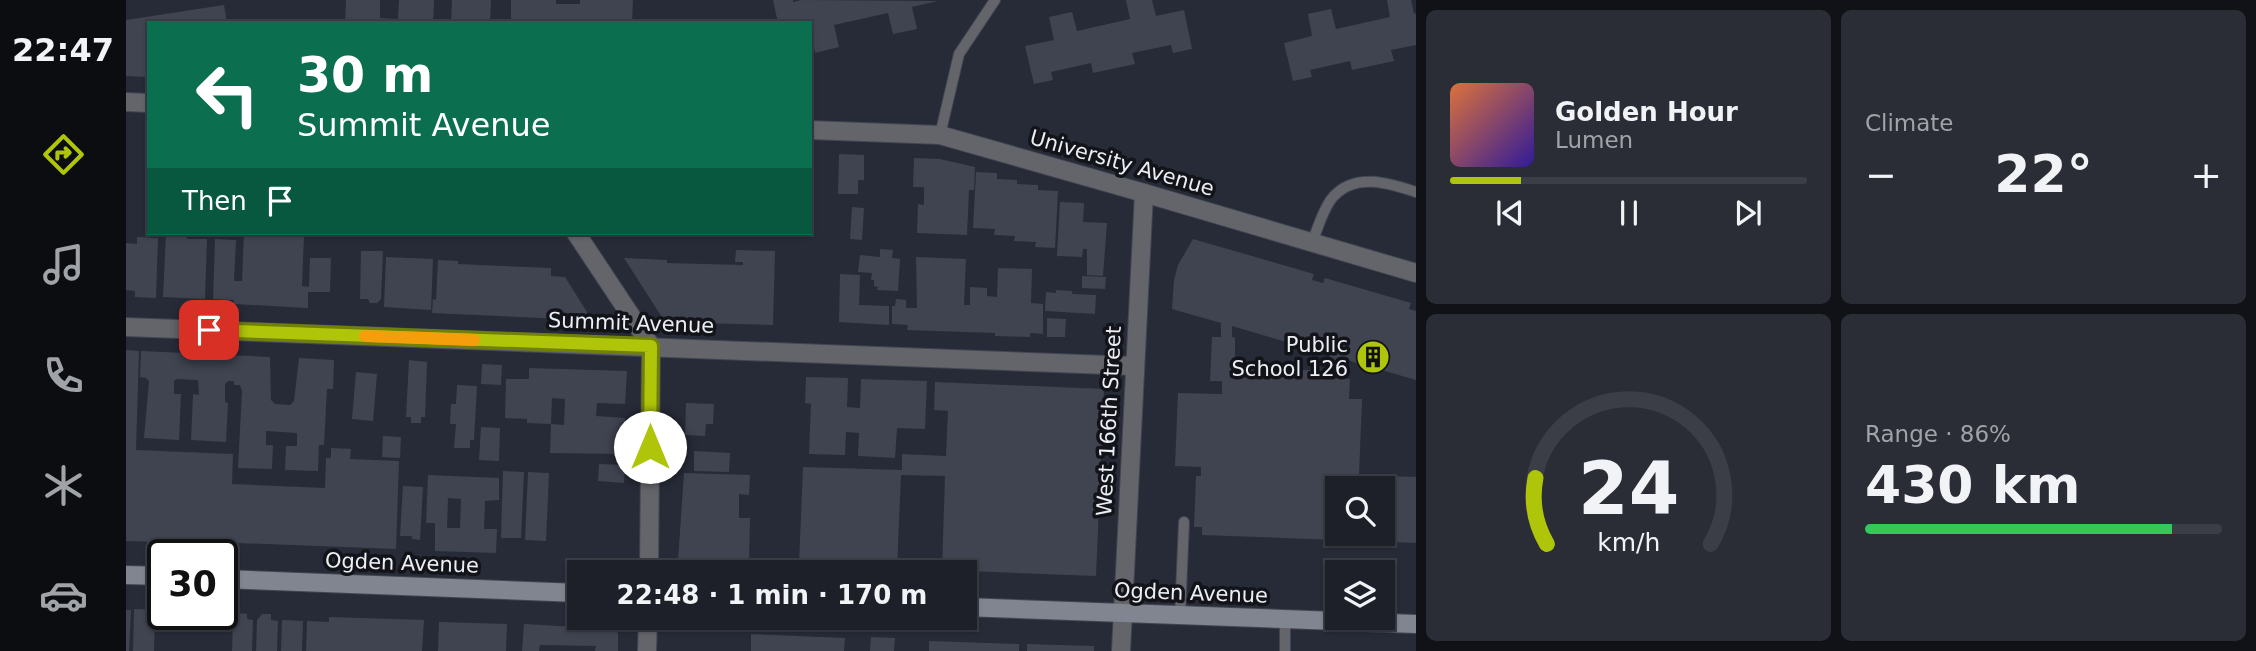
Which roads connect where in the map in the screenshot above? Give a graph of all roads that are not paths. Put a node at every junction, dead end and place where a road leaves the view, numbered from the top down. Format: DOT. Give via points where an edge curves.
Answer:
graph roads {
  1 [pos="995,0"];
  2 [pos="126,102"];
  3 [pos="147,103"];
  4 [pos="812,130"];
  5 [pos="940,135"];
  6 [pos="1416,191"];
  7 [pos="1144,192"];
  8 [pos="577,235"];
  9 [pos="1312,242"];
  10 [pos="1416,273"];
  11 [pos="126,327"];
  12 [pos="651,346"];
  13 [pos="1134,366"];
  14 [pos="1184,522"];
  15 [pos="649,560"];
  16 [pos="126,575"];
  17 [pos="147,576"];
  18 [pos="238,580"];
  19 [pos="567,593"];
  20 [pos="977,607"];
  21 [pos="1122,613"];
  22 [pos="1180,616"];
  23 [pos="1285,620"];
  24 [pos="1416,624"];
  25 [pos="648,630"];
  26 [pos="647,651"];
  27 [pos="1121,651"];
  28 [pos="1284,651"];
  1 -- 5 [label="lane" via="959,54"];
  2 -- 3 [label="street"];
  4 -- 5 [label="street, University Avenue"];
  5 -- 7 [label="street, University Avenue"];
  6 -- 9 [label="lane" via="1363,181 1344,188 1331,199"];
  7 -- 9 [label="street, University Avenue"];
  7 -- 13 [label="street, West 166th Street"];
  8 -- 12 [label="street"];
  9 -- 10 [label="street, University Avenue"];
  11 -- 12 [label="street, Summit Avenue"];
  12 -- 13 [label="street, Summit Avenue"];
  12 -- 15 [label="street"];
  13 -- 21 [label="street, West 166th Street"];
  14 -- 22 [label="lane"];
  16 -- 17 [label="street"];
  18 -- 19 [label="street, Ogden Avenue"];
  20 -- 21 [label="street, Ogden Avenue"];
  21 -- 22 [label="street, Ogden Avenue"];
  21 -- 27 [label="street, West 166th Street"];
  22 -- 23 [label="street, Ogden Avenue"];
  23 -- 24 [label="street, Ogden Avenue"];
  23 -- 28 [label="lane"];
  25 -- 26 [label="street"];
}
